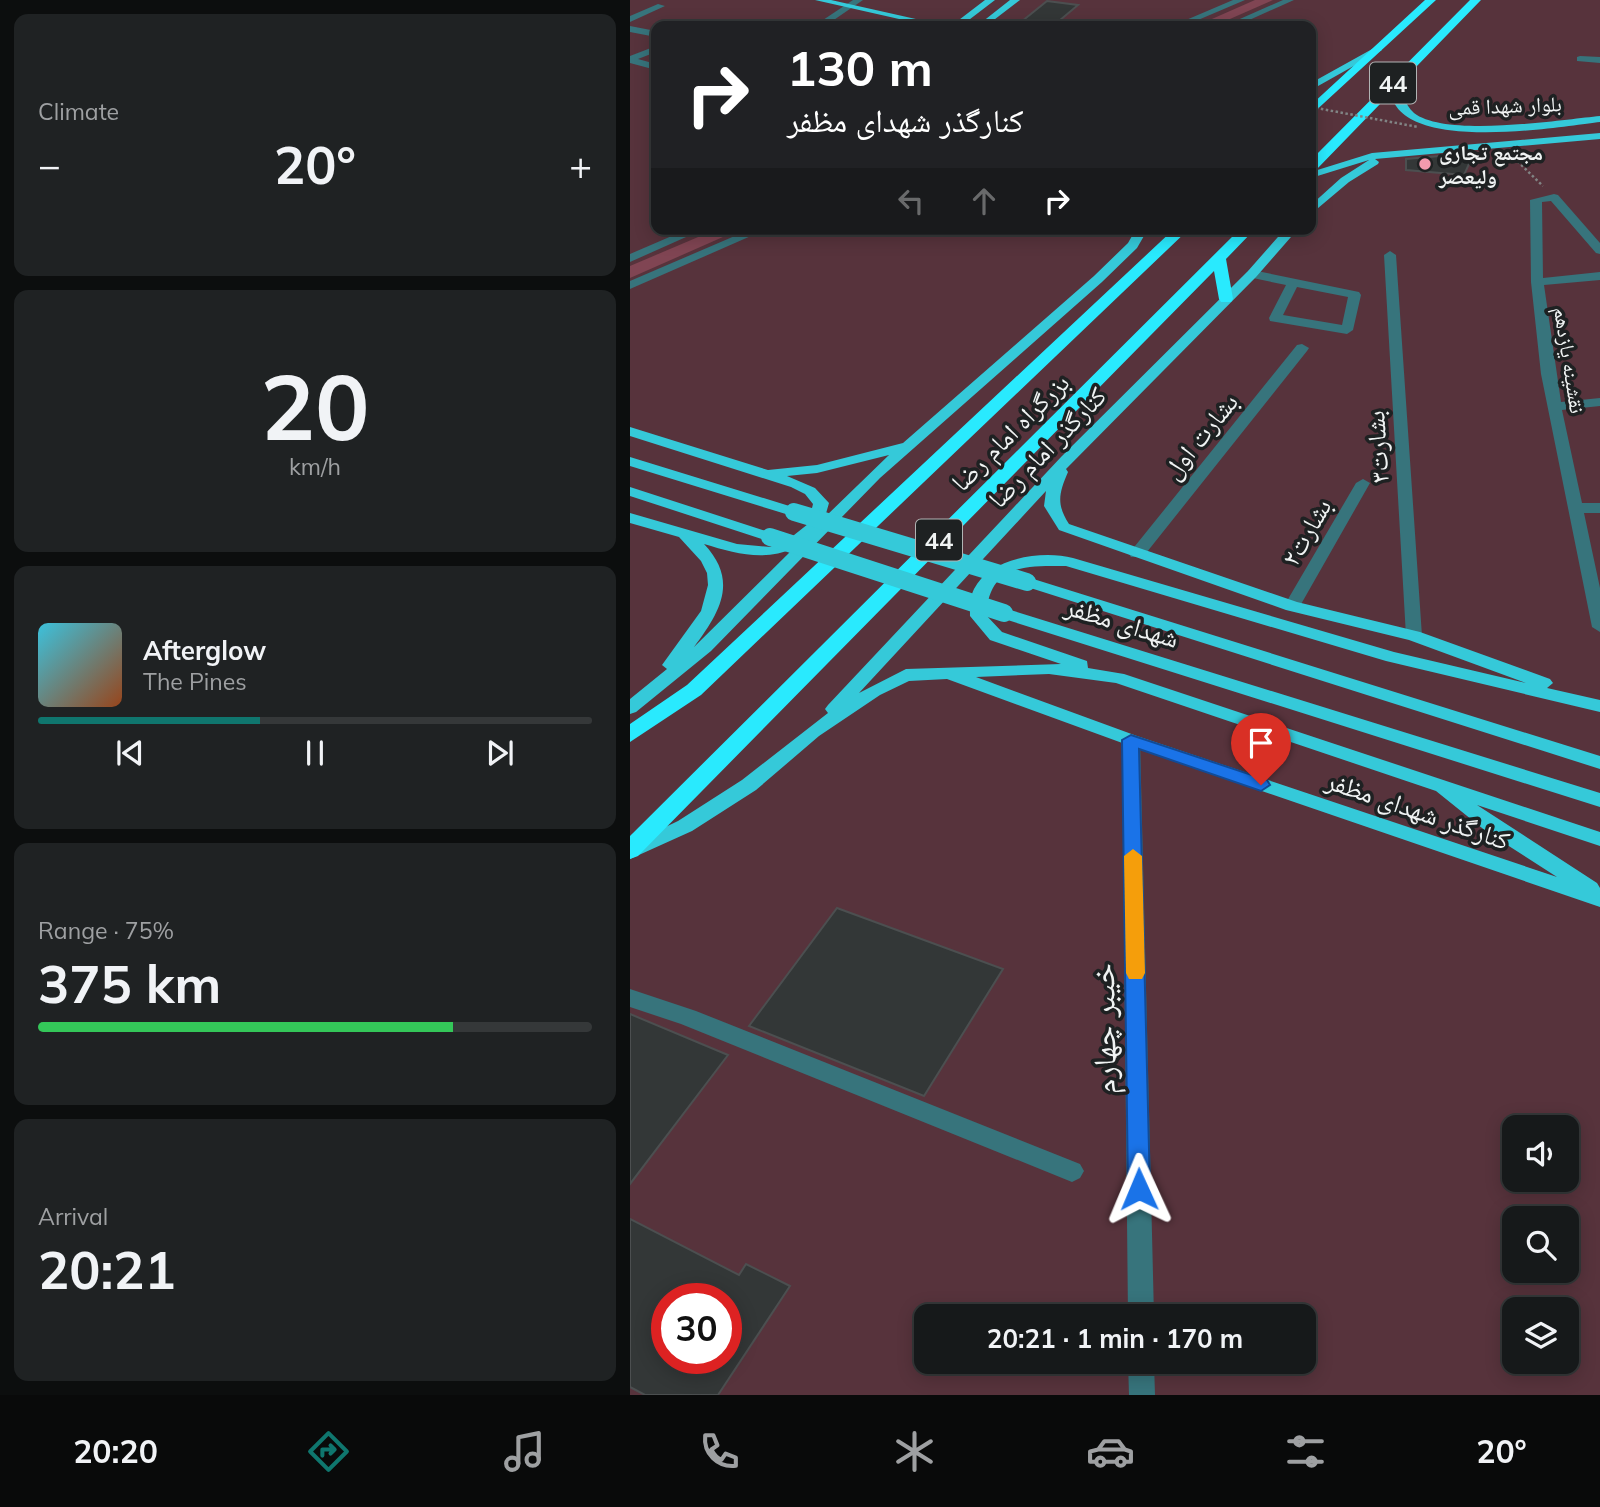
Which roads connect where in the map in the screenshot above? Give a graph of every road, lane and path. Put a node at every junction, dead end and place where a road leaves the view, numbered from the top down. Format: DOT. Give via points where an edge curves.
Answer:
graph roads {
  1 [pos="819,0"];
  2 [pos="859,0"];
  3 [pos="991,0"];
  4 [pos="1016,0"];
  5 [pos="1241,0"];
  6 [pos="1290,0"];
  7 [pos="1432,0"];
  8 [pos="1476,0"];
  9 [pos="661,6"];
  10 [pos="846,6"];
  11 [pos="630,19"];
  12 [pos="826,21"];
  13 [pos="918,21"];
  14 [pos="962,21"];
  15 [pos="988,21"];
  16 [pos="1189,21"];
  17 [pos="1241,21"];
  18 [pos="630,29"];
  19 [pos="651,33"];
  20 [pos="1377,50"];
  21 [pos="651,51"];
  22 [pos="1580,59"];
  23 [pos="630,60"];
  24 [pos="1600,61"];
  25 [pos="651,66"];
  26 [pos="1394,82"];
  27 [pos="1316,84"];
  28 [pos="1316,105"];
  29 [pos="1316,110"];
  30 [pos="1600,119"];
  31 [pos="1456,130"];
  32 [pos="1422,133"];
  33 [pos="1600,136"];
  34 [pos="1501,145"];
  35 [pos="1451,149"];
  36 [pos="1396,152"];
  37 [pos="1316,162"];
  38 [pos="1316,173"];
  39 [pos="1554,197"];
  40 [pos="1316,207"];
  41 [pos="684,235"];
  42 [pos="747,235"];
  43 [pos="1139,235"];
  44 [pos="1176,235"];
  45 [pos="1243,235"];
  46 [pos="1287,235"];
  47 [pos="1600,250"];
  48 [pos="1390,255"];
  49 [pos="630,258"];
  50 [pos="1220,260"];
  51 [pos="1252,274"];
  52 [pos="1600,276"];
  53 [pos="1537,282"];
  54 [pos="1293,283"];
  55 [pos="630,285"];
  56 [pos="1226,299"];
  57 [pos="1302,348"];
  58 [pos="1600,402"];
  59 [pos="1555,407"];
  60 [pos="630,431"];
  61 [pos="910,445"];
  62 [pos="1067,458"];
  63 [pos="630,461"];
  64 [pos="766,474"];
  65 [pos="1363,483"];
  66 [pos="630,491"];
  67 [pos="1576,508"];
  68 [pos="1600,508"];
  69 [pos="630,518"];
  70 [pos="682,533"];
  71 [pos="1137,554"];
  72 [pos="1292,606"];
  73 [pos="1600,627"];
  74 [pos="1414,636"];
  75 [pos="944,671"];
  76 [pos="1118,678"];
  77 [pos="650,692"];
  78 [pos="1600,704"];
  79 [pos="630,708"];
  80 [pos="813,732"];
  81 [pos="630,735"];
  82 [pos="1131,740"];
  83 [pos="1600,763"];
  84 [pos="1431,780"];
  85 [pos="1600,800"];
  86 [pos="1600,839"];
  87 [pos="630,851"];
  88 [pos="1600,897"];
  89 [pos="630,998"];
  90 [pos="1072,1171"];
  91 [pos="1141,1304"];
  92 [pos="1141,1374"];
  93 [pos="1142,1395"];
  1 -- 10 [label="main road"];
  2 -- 10 [label="street"];
  3 -- 14 [label="main road"];
  4 -- 15 [label="main road"];
  5 -- 16 [label="street"];
  6 -- 17 [label="street"];
  7 -- 20 [label="highway, 44"];
  8 -- 26 [label="highway, 44"];
  9 -- 11 [label="street"];
  10 -- 12 [label="street"];
  10 -- 13 [label="main road"];
  18 -- 19 [label="street"];
  20 -- 27 [label="main road"];
  20 -- 28 [label="highway, 44"];
  21 -- 23 [label="street"];
  22 -- 24 [label="street"];
  23 -- 25 [label="street"];
  26 -- 31 [label="main road, بلوار شهدا قمی" via="1395,97 1411,115"];
  26 -- 37 [label="highway, 44"];
  29 -- 32 [label="path, bridge"];
  30 -- 31 [label="main road, بلوار شهدا قمی"];
  31 -- 32 [label="main road"];
  32 -- 35 [label="main road" via="1433,146"];
  33 -- 34 [label="main road, بلوار شهدا قمی"];
  34 -- 35 [label="main road, بلوار شهدا قمی"];
  34 -- 39 [label="path"];
  35 -- 36 [label="main road, بلوار شهدا قمی"];
  36 -- 38 [label="main road, بلوار شهدا قمی"];
  36 -- 40 [label="main road" via="1362,168"];
  39 -- 47 [label="street"];
  39 -- 53 [label="street, نقشینه یازدهم" via="1538,197 1535,202"];
  41 -- 49 [label="street"];
  42 -- 55 [label="street"];
  43 -- 61 [label="main road" via="1107,270"];
  44 -- 81 [label="highway, بزرگراه امام رضا / 44" via="694,690"];
  45 -- 50 [label="highway, بزرگراه امام رضا / 44"];
  46 -- 51 [label="main road, کنارگذر امام رضا"];
  48 -- 74 [label="street, بشارت۳"];
  50 -- 56 [label="highway"];
  50 -- 87 [label="highway, بزرگراه امام رضا / 44"];
  51 -- 54 [label="street"];
  51 -- 56 [label="main road, کنارگذر امام رضا"];
  52 -- 53 [label="street"];
  53 -- 59 [label="street, نقشینه یازدهم"];
  54 -- 54 [label="street" via="1355,295 1347,330 1275,318"];
  56 -- 62 [label="main road, کنارگذر امام رضا"];
  57 -- 71 [label="street, بشارت اول"];
  58 -- 59 [label="street"];
  59 -- 67 [label="street, نقشینه یازدهم"];
  60 -- 64 [label="main road"];
  61 -- 64 [label="main road" via="817,469"];
  61 -- 77 [label="main road" via="705,647"];
  62 -- 71 [label="main road" via="1050,496 1050,508 1064,527"];
  62 -- 80 [label="main road, کنارگذر امام رضا"];
  63 -- 83 [label="main road, شهدای مظفر, bridge"];
  64 -- 70 [label="main road" via="810,491 821,503 815,526 794,542 773,552 736,548"];
  65 -- 72 [label="street, بشارت۲"];
  66 -- 85 [label="main road, شهدای مظفر, bridge"];
  67 -- 68 [label="street"];
  67 -- 73 [label="street, نقشینه یازدهم"];
  69 -- 70 [label="main road"];
  70 -- 77 [label="main road" via="716,573 714,599 691,639"];
  71 -- 72 [label="main road"];
  72 -- 74 [label="main road"];
  74 -- 78 [label="main road"];
  75 -- 76 [label="main road" via="1049,668"];
  75 -- 80 [label="main road" via="906,675"];
  75 -- 82 [label="main road, کنارگذر شهدای مظفر"];
  76 -- 78 [label="main road" via="996,636 978,616 981,590 994,575 1029,562 1067,561 1392,657"];
  76 -- 84 [label="main road"];
  77 -- 79 [label="main road"];
  80 -- 87 [label="main road" via="749,785 685,826"];
  82 -- 88 [label="main road, کنارگذر شهدای مظفر"];
  82 -- 91 [label="street, خیبر چهارم"];
  84 -- 86 [label="main road"];
  84 -- 88 [label="main road"];
  89 -- 90 [label="street"];
  92 -- 93 [label="street"];
}
